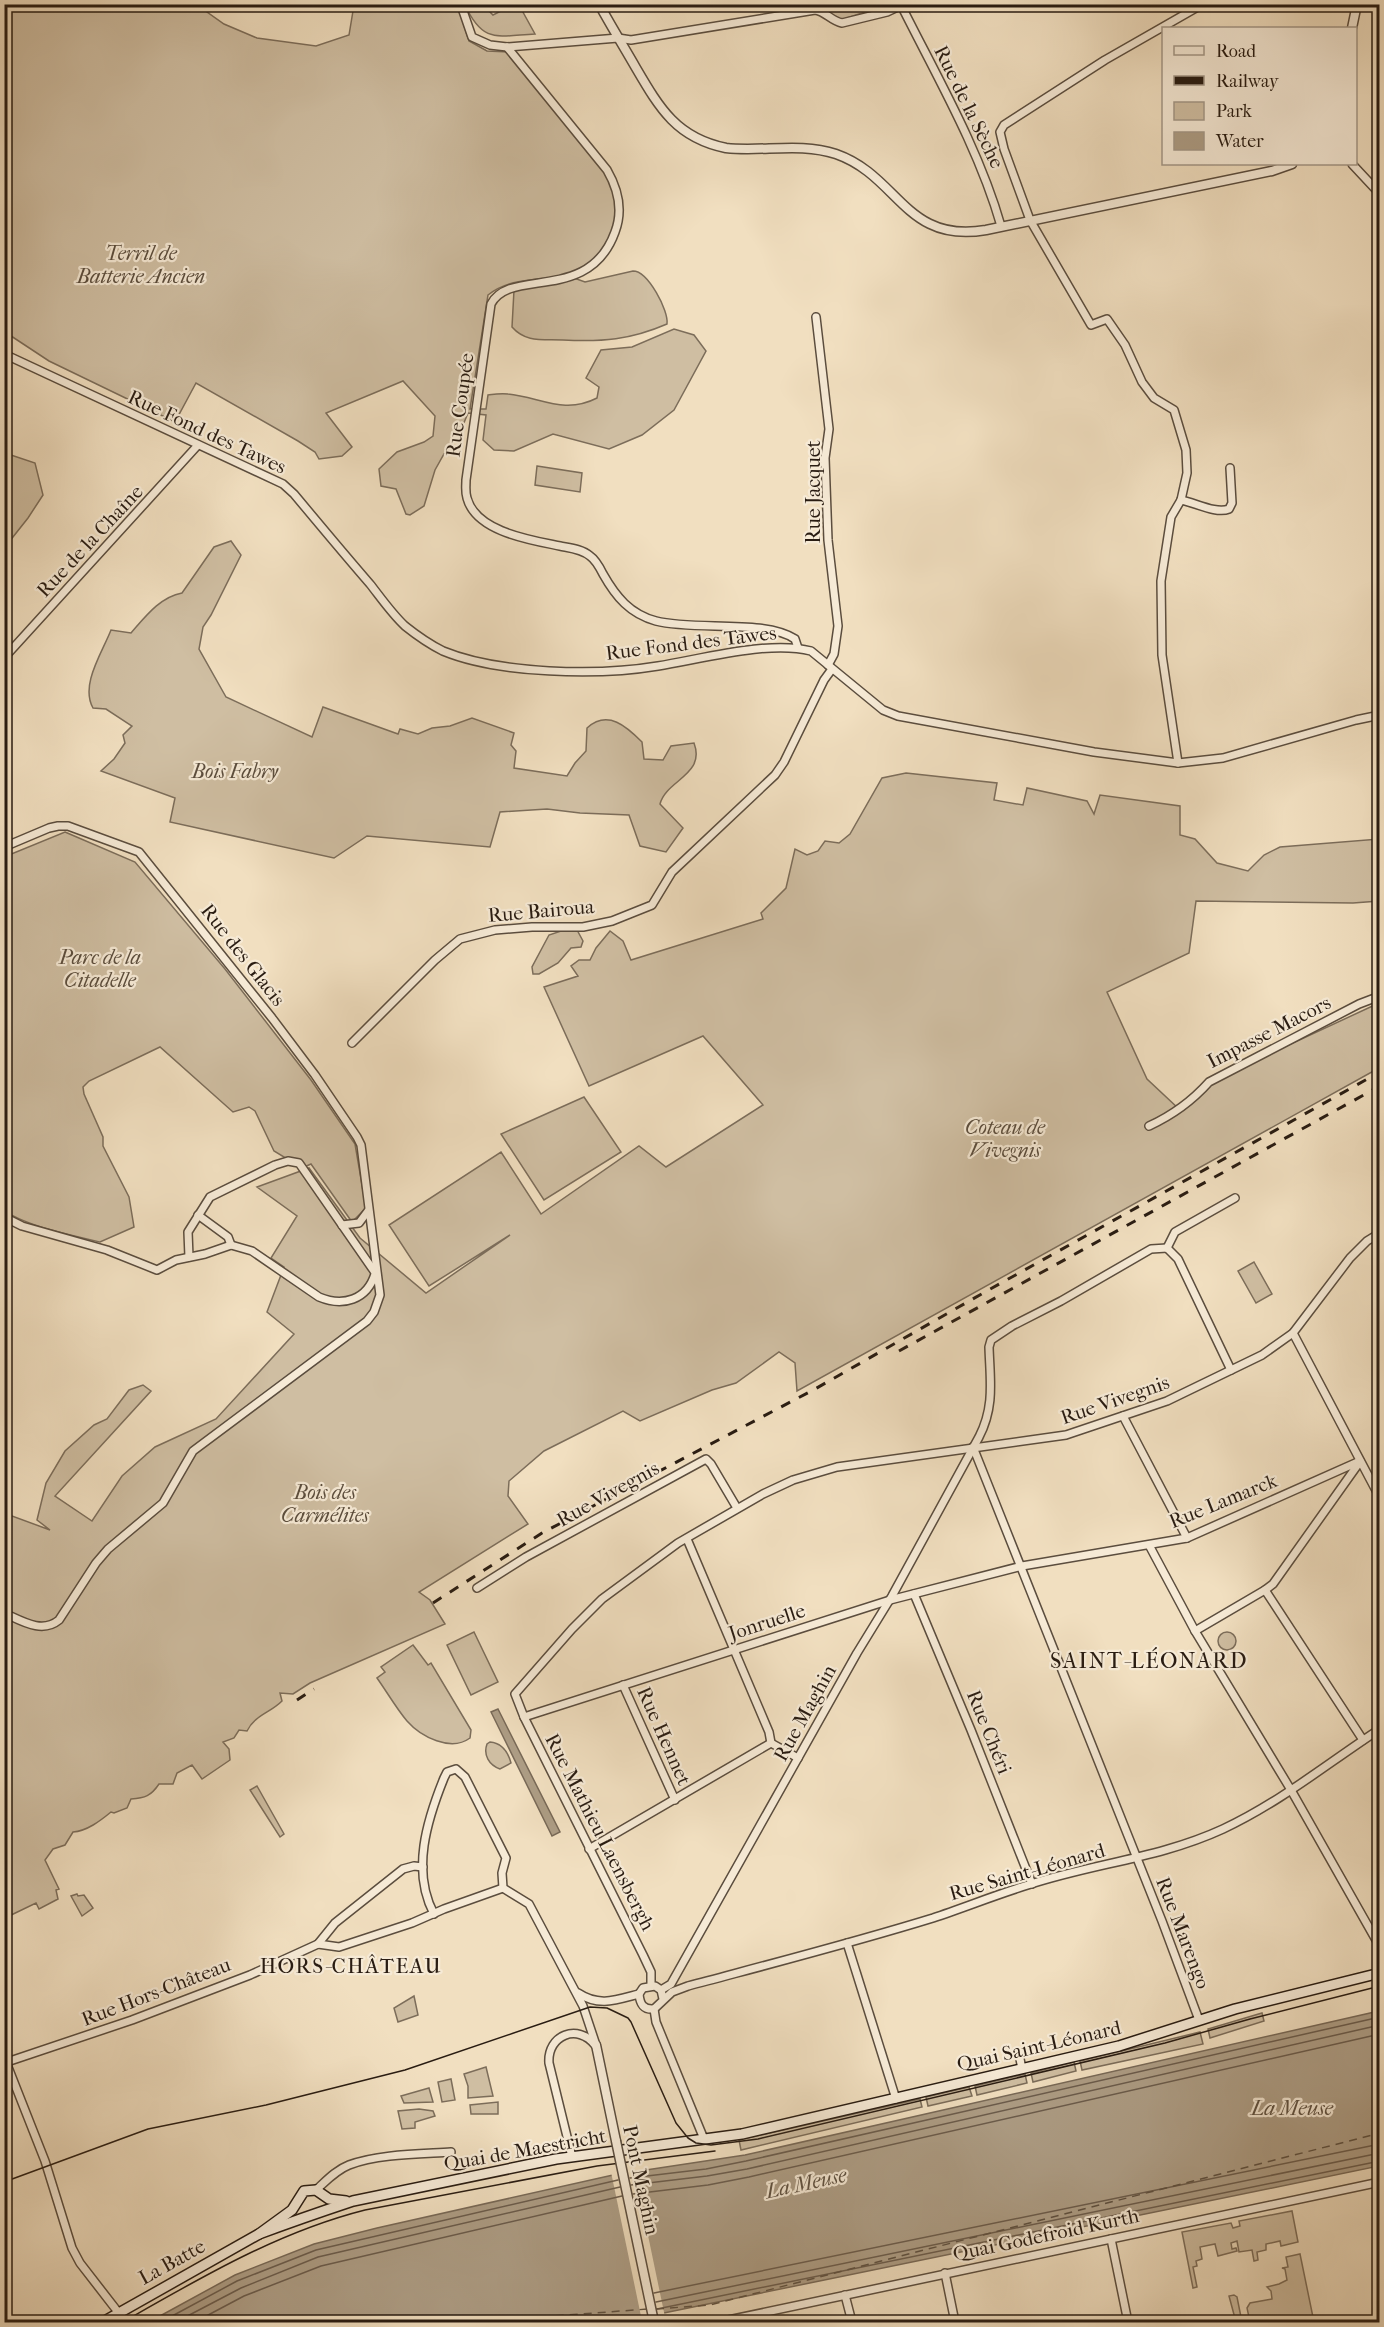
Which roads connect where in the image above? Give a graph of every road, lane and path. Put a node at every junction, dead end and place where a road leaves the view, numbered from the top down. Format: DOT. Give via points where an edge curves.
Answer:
graph roads {
  1 [pos="459,4"];
  2 [pos="599,4"];
  3 [pos="1203,4"];
  4 [pos="1357,4"];
  5 [pos="902,5"];
  6 [pos="1162,27"];
  7 [pos="1163,27"];
  8 [pos="1352,27"];
  9 [pos="618,38"];
  10 [pos="507,47"];
  11 [pos="1289,165"];
  12 [pos="1353,165"];
  13 [pos="1380,194"];
  14 [pos="1030,220"];
  15 [pos="1001,226"];
  16 [pos="816,317"];
  17 [pos="4,354"];
  18 [pos="198,445"];
  19 [pos="1230,468"];
  20 [pos="1181,500"];
  21 [pos="798,648"];
  22 [pos="4,658"];
  23 [pos="830,667"];
  24 [pos="1380,715"];
  25 [pos="1178,763"];
  26 [pos="4,848"];
  27 [pos="1380,996"];
  28 [pos="352,1043"];
  29 [pos="1149,1125"];
  30 [pos="1235,1198"];
  31 [pos="368,1211"];
  32 [pos="198,1215"];
  33 [pos="4,1217"];
  34 [pos="342,1225"];
  35 [pos="1380,1233"];
  36 [pos="231,1245"];
  37 [pos="1167,1248"];
  38 [pos="189,1257"];
  39 [pos="376,1273"];
  40 [pos="1293,1333"];
  41 [pos="1231,1370"];
  42 [pos="1123,1416"];
  43 [pos="973,1447"];
  44 [pos="1360,1461"];
  45 [pos="1380,1498"];
  46 [pos="737,1508"];
  47 [pos="1187,1538"];
  48 [pos="687,1539"];
  49 [pos="1149,1545"];
  50 [pos="1022,1566"];
  51 [pos="477,1588"];
  52 [pos="1265,1590"];
  53 [pos="914,1594"];
  54 [pos="890,1599"];
  55 [pos="4,1613"];
  56 [pos="1195,1631"];
  57 [pos="733,1650"];
  58 [pos="623,1685"];
  59 [pos="515,1694"];
  60 [pos="524,1717"];
  61 [pos="1380,1729"];
  62 [pos="1363,1740"];
  63 [pos="771,1743"];
  64 [pos="798,1758"];
  65 [pos="1291,1790"];
  66 [pos="675,1800"];
  67 [pos="589,1849"];
  68 [pos="1136,1859"];
  69 [pos="423,1867"];
  70 [pos="1032,1884"];
  71 [pos="503,1888"];
  72 [pos="434,1914"];
  73 [pos="847,1943"];
  74 [pos="317,1945"];
  75 [pos="1380,1947"];
  76 [pos="1380,1973"];
  77 [pos="651,1985"];
  78 [pos="661,1990"];
  79 [pos="576,1992"];
  80 [pos="639,1994"];
  81 [pos="663,1999"];
  82 [pos="654,2009"];
  83 [pos="1199,2020"];
  84 [pos="597,2049"];
  85 [pos="5,2062"];
  86 [pos="896,2098"];
  87 [pos="704,2139"];
  88 [pos="451,2152"];
  89 [pos="572,2157"];
  90 [pos="1380,2182"];
  91 [pos="319,2193"];
  92 [pos="353,2200"];
  93 [pos="298,2202"];
  94 [pos="321,2211"];
  95 [pos="306,2215"];
  96 [pos="259,2235"];
  97 [pos="1111,2239"];
  98 [pos="945,2273"];
  99 [pos="845,2295"];
  100 [pos="118,2312"];
  101 [pos="102,2322"];
  102 [pos="654,2322"];
  103 [pos="719,2322"];
  104 [pos="852,2322"];
  105 [pos="955,2322"];
  106 [pos="1128,2322"];
  1 -- 10 [label="street" via="472,37"];
  2 -- 9 [label="street"];
  3 -- 7 [label="street"];
  4 -- 8 [label="street"];
  5 -- 9 [label="street" via="842,23 814,10 631,40"];
  5 -- 15 [label="street, Rue de la Sèche" via="973,151"];
  6 -- 14 [label="street" via="1004,125 1000,132 1004,149"];
  9 -- 10 [label="street"];
  9 -- 15 [label="street" via="666,115 697,139 713,146 738,149 794,147 825,151 866,169 910,212 930,225 963,232"];
  10 -- 21 [label="street, Rue Coupée" via="607,170 616,191 619,216 607,248 585,270 561,280 513,287 496,294 490,304 466,480 468,501 505,533 591,556 617,597 637,613 672,624 779,630 795,639"];
  11 -- 14 [label="street"];
  12 -- 13 [label="street"];
  14 -- 15 [label="street"];
  14 -- 20 [label="street" via="1091,325 1107,319 1125,345 1142,382 1154,398 1174,410 1186,450 1187,473"];
  16 -- 23 [label="street, Rue Jacquet" via="829,429 825,458 828,530 838,626"];
  17 -- 18 [label="street, Rue Fond des Tawes"];
  18 -- 21 [label="street, Rue Fond des Tawes" via="289,489 404,625 441,650 486,663 570,670 657,666 744,651"];
  18 -- 22 [label="street, Rue de la Chaîne"];
  19 -- 20 [label="street" via="1229,509 1219,512"];
  20 -- 25 [label="street" via="1171,517 1161,581 1162,655"];
  21 -- 23 [label="street, Rue Fond des Tawes" via="811,651"];
  23 -- 25 [label="street, Rue Fond des Tawes" via="883,710 898,716 1094,752"];
  23 -- 28 [label="street, Rue Bairoua" via="775,775 672,872 652,905 603,923 495,930 460,939"];
  24 -- 25 [label="street, Rue Fond des Tawes" via="1223,758"];
  26 -- 31 [label="street, Rue des Glacis" via="58,826 68,826 139,852 278,1026 357,1137"];
  27 -- 29 [label="street, Impasse Macors" via="1209,1082 1170,1116"];
  30 -- 37 [label="street" via="1175,1232"];
  31 -- 34 [label="street" via="358,1224"];
  31 -- 39 [label="street, Rue des Glacis"];
  32 -- 34 [label="street" via="219,1191 288,1161 299,1163"];
  32 -- 36 [label="street" via="228,1237"];
  32 -- 38 [label="street" via="188,1232"];
  33 -- 38 [label="street" via="157,1270"];
  34 -- 39 [label="street"];
  35 -- 40 [label="street, Rue Vivegnis" via="1350,1258"];
  36 -- 38 [label="street"];
  36 -- 39 [label="street" via="252,1251 327,1300 345,1302 358,1298 369,1288"];
  37 -- 41 [label="street" via="1178,1259"];
  37 -- 43 [label="street, Rue Maghin" via="1151,1249 991,1340 988,1420"];
  39 -- 55 [label="street, Rue des Glacis" via="380,1287 378,1303 367,1321 193,1451 163,1503 108,1549 59,1620 37,1627"];
  40 -- 41 [label="street, Rue Vivegnis" via="1262,1355"];
  40 -- 44 [label="street"];
  41 -- 42 [label="street, Rue Vivegnis" via="1167,1401"];
  42 -- 43 [label="street, Rue Vivegnis" via="1066,1436"];
  42 -- 47 [label="street"];
  43 -- 46 [label="street, Rue Vivegnis" via="837,1467 776,1488"];
  43 -- 50 [label="street, Rue Marengo"];
  43 -- 54 [label="street, Rue Maghin"];
  44 -- 45 [label="street"];
  44 -- 47 [label="street, Rue Lamarck"];
  44 -- 52 [label="street"];
  46 -- 48 [label="street, Rue Vivegnis"];
  46 -- 51 [label="street, Rue Vivegnis" via="706,1459"];
  47 -- 49 [label="street, Rue Lamarck"];
  48 -- 57 [label="street"];
  48 -- 59 [label="street, Rue Vivegnis" via="602,1599"];
  49 -- 50 [label="street, Rue Lamarck"];
  49 -- 56 [label="street"];
  50 -- 53 [label="street, Jonruelle"];
  50 -- 68 [label="street, Rue Marengo"];
  52 -- 56 [label="street"];
  52 -- 62 [label="street"];
  53 -- 54 [label="street, Jonruelle"];
  53 -- 70 [label="street, Rue Chéri"];
  54 -- 57 [label="street, Jonruelle"];
  54 -- 64 [label="street, Rue Maghin"];
  56 -- 65 [label="street"];
  57 -- 58 [label="street, Jonruelle"];
  57 -- 63 [label="street"];
  58 -- 60 [label="street, Jonruelle"];
  58 -- 66 [label="street, Rue Hennet"];
  59 -- 60 [label="street, Rue Mathieu Laensbergh"];
  60 -- 67 [label="street, Rue Mathieu Laensbergh"];
  61 -- 62 [label="street, Rue Saint-Léonard"];
  62 -- 65 [label="street, Rue Saint-Léonard"];
  63 -- 64 [label="street"];
  63 -- 66 [label="street"];
  64 -- 78 [label="street, Rue Maghin" via="671,1984"];
  65 -- 68 [label="street, Rue Saint-Léonard" via="1224,1829"];
  65 -- 75 [label="street"];
  66 -- 67 [label="street"];
  67 -- 77 [label="street, Rue Mathieu Laensbergh" via="647,1963"];
  68 -- 70 [label="street, Rue Saint-Léonard"];
  68 -- 83 [label="street, Rue Marengo"];
  69 -- 71 [label="street" via="426,1827 444,1778 451,1769 459,1771 506,1858"];
  69 -- 72 [label="street"];
  69 -- 74 [label="street" via="403,1869 335,1923"];
  70 -- 73 [label="street, Rue Saint-Léonard"];
  71 -- 72 [label="street"];
  71 -- 79 [label="street" via="529,1904"];
  72 -- 74 [label="street" via="339,1947"];
  73 -- 81 [label="street, Rue Saint-Léonard" via="688,1986"];
  73 -- 86 [label="street"];
  74 -- 85 [label="street, Rue Hors-Château" via="132,2020"];
  76 -- 83 [label="main road, Quai Saint-Léonard"];
  77 -- 78 [label="street"];
  77 -- 80 [label="street"];
  78 -- 81 [label="street"];
  79 -- 80 [label="street" via="603,2003"];
  79 -- 84 [label="street"];
  80 -- 82 [label="street" via="642,2006"];
  81 -- 82 [label="street"];
  82 -- 87 [label="street"];
  83 -- 86 [label="main road, Quai Saint-Léonard" via="1119,2046 1021,2064"];
  84 -- 89 [label="street" via="578,2033 560,2037 549,2051"];
  84 -- 102 [label="street, Pont Maghin, bridge"];
  85 -- 100 [label="street" via="50,2176 72,2248"];
  86 -- 87 [label="main road, Quai Saint-Léonard" via="742,2134"];
  87 -- 89 [label="main road, Quai de Maestricht"];
  88 -- 91 [label="street, Quai de Maestricht" via="350,2165 331,2176"];
  89 -- 92 [label="main road, Quai de Maestricht"];
  90 -- 97 [label="street, Quai Godefroid Kurth"];
  91 -- 92 [label="main road, Quai de Maestricht" via="336,2200"];
  91 -- 93 [label="main road, Quai de Maestricht" via="304,2192"];
  91 -- 94 [label="main road" via="324,2203"];
  92 -- 94 [label="main road, Quai de Maestricht"];
  93 -- 95 [label="main road"];
  93 -- 96 [label="main road, La Batte"];
  94 -- 95 [label="main road, Quai de Maestricht" via="315,2216"];
  95 -- 96 [label="main road, La Batte"];
  96 -- 100 [label="main road, La Batte"];
  97 -- 98 [label="street, Quai Godefroid Kurth"];
  97 -- 106 [label="street"];
  98 -- 99 [label="street, Quai Godefroid Kurth"];
  98 -- 105 [label="street"];
  99 -- 103 [label="street, Quai Godefroid Kurth"];
  99 -- 104 [label="street"];
  100 -- 101 [label="main road, La Batte"];
}
